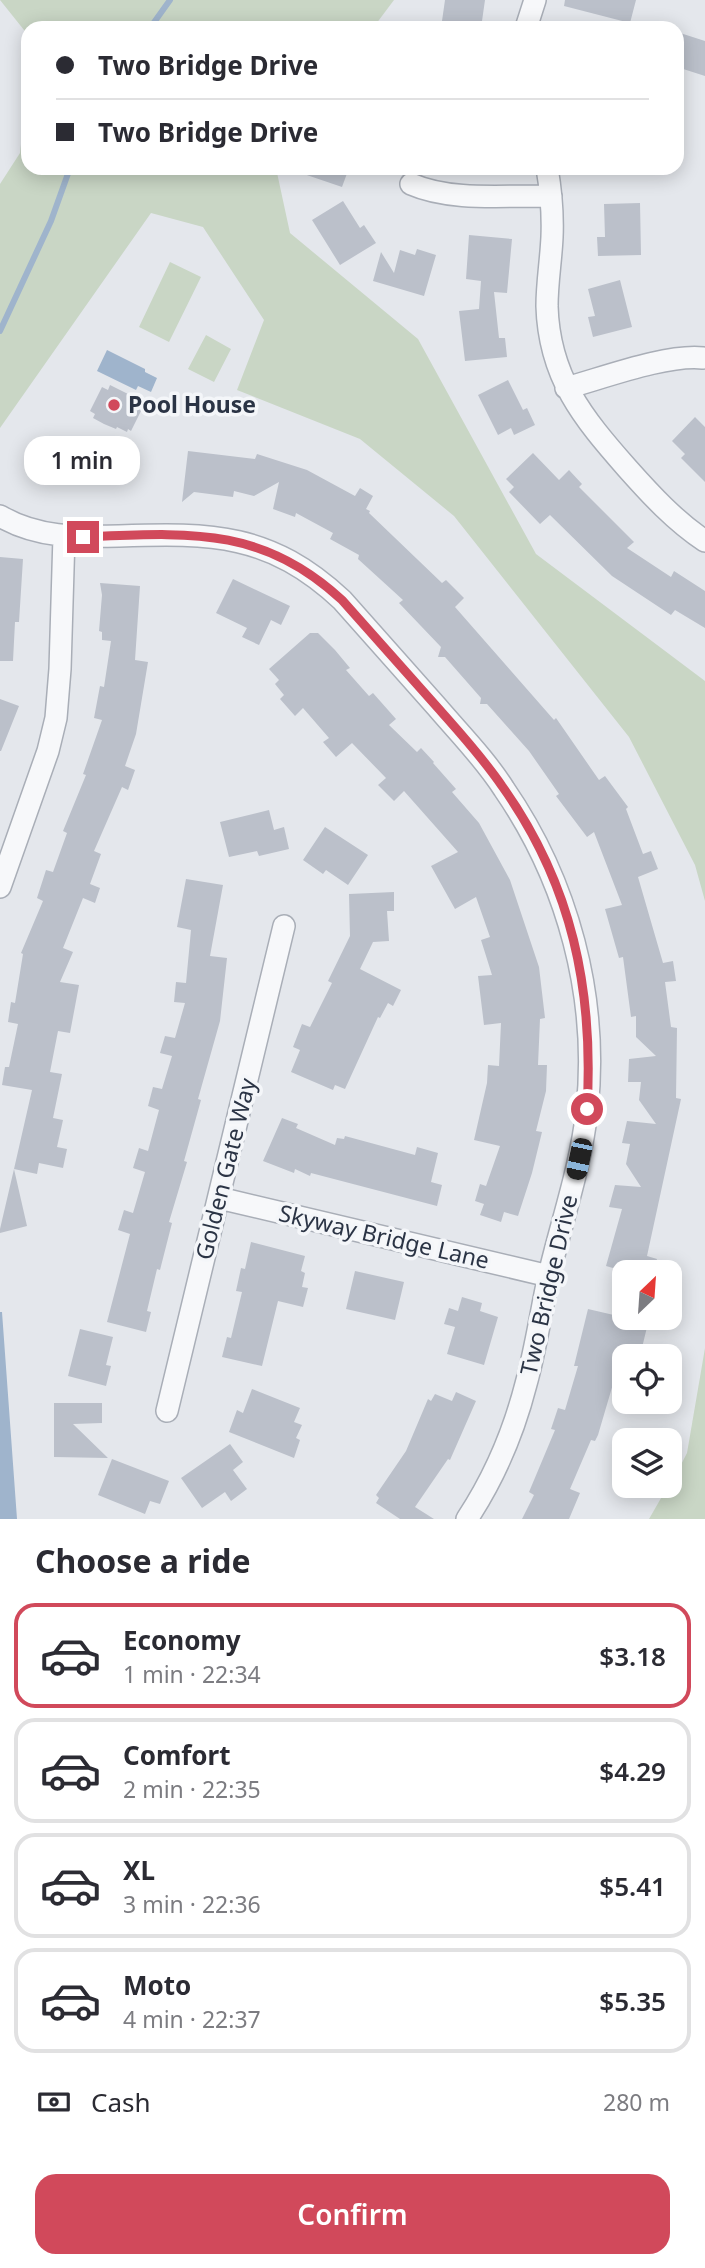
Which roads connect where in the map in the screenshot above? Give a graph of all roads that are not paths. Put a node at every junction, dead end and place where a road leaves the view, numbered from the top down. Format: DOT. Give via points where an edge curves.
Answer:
graph roads {
  1 [pos="535,0"];
  2 [pos="528,21"];
  3 [pos="548,175"];
  4 [pos="411,184"];
  5 [pos="551,196"];
  6 [pos="703,358"];
  7 [pos="566,388"];
  8 [pos="0,516"];
  9 [pos="64,536"];
  10 [pos="705,541"];
  11 [pos="0,887"];
  12 [pos="284,926"];
  13 [pos="219,1198"];
  14 [pos="549,1276"];
  15 [pos="167,1411"];
  16 [pos="467,1519"];
  1 -- 2 [label="street"];
  3 -- 5 [label="street"];
  4 -- 5 [label="street" via="450,195"];
  5 -- 7 [label="street" via="548,320 552,350"];
  6 -- 7 [label="street" via="663,361"];
  7 -- 10 [label="street" via="590,425 651,495"];
  8 -- 9 [label="street, Two Bridge Drive" via="23,528"];
  9 -- 11 [label="street" via="56,718"];
  9 -- 14 [label="street, Two Bridge Drive" via="202,535 244,543 297,565 342,600 504,788 536,841 561,899 579,960 588,1022 583,1140"];
  12 -- 13 [label="street, Golden Gate Way"];
  13 -- 14 [label="street, Skyway Bridge Lane"];
  13 -- 15 [label="street, Golden Gate Way"];
  14 -- 16 [label="street, Two Bridge Drive" via="517,1416 491,1478"];
}
